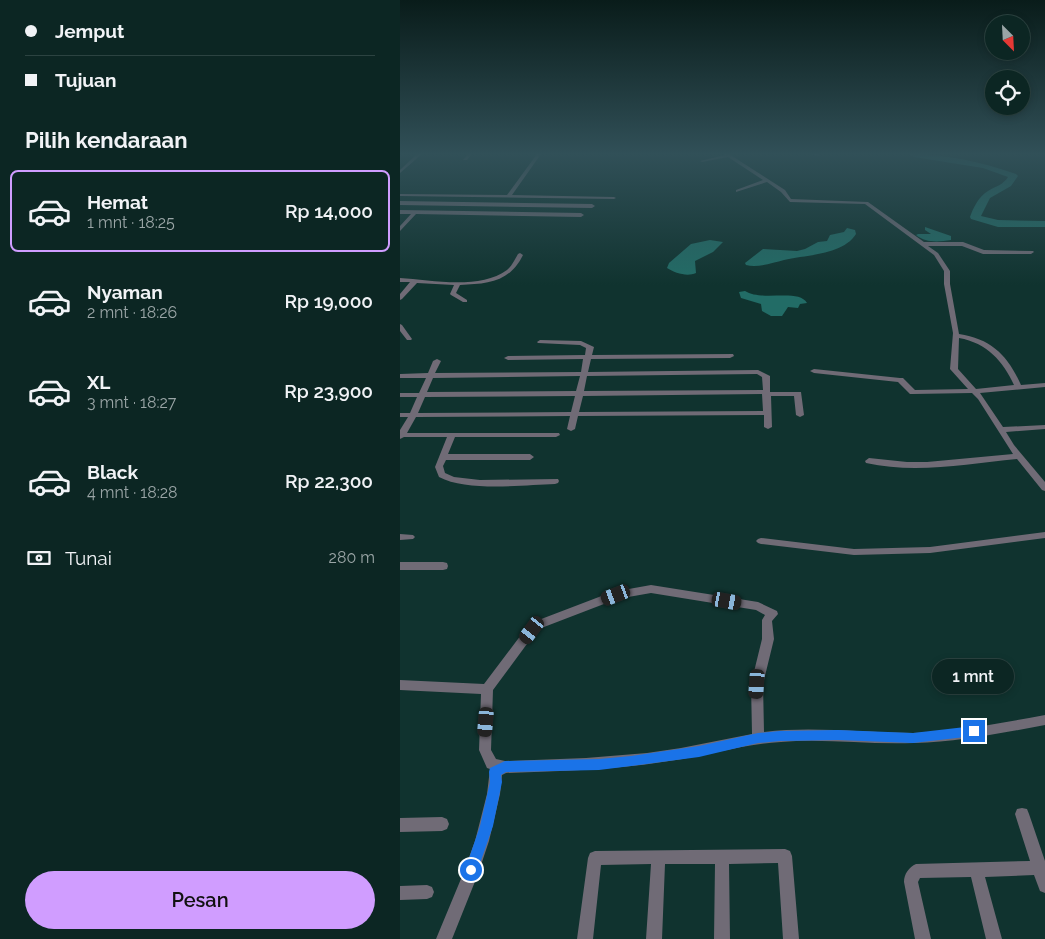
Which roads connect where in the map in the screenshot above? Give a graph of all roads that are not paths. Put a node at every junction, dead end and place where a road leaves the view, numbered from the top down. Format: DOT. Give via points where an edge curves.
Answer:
graph roads {
  1 [pos="604,198"];
  2 [pos="614,198"];
  3 [pos="788,198"];
  4 [pos="400,203"];
  5 [pos="592,206"];
  6 [pos="400,212"];
  7 [pos="415,212"];
  8 [pos="581,215"];
  9 [pos="400,229"];
  10 [pos="924,244"];
  11 [pos="1031,252"];
  12 [pos="520,255"];
  13 [pos="400,280"];
  14 [pos="415,281"];
  15 [pos="458,283"];
  16 [pos="400,298"];
  17 [pos="465,301"];
  18 [pos="400,326"];
  19 [pos="956,336"];
  20 [pos="408,339"];
  21 [pos="540,342"];
  22 [pos="730,356"];
  23 [pos="508,358"];
  24 [pos="588,358"];
  25 [pos="437,361"];
  26 [pos="814,371"];
  27 [pos="584,375"];
  28 [pos="400,376"];
  29 [pos="430,376"];
  30 [pos="1045,385"];
  31 [pos="1019,388"];
  32 [pos="974,391"];
  33 [pos="766,393"];
  34 [pos="579,394"];
  35 [pos="400,395"];
  36 [pos="422,395"];
  37 [pos="767,413"];
  38 [pos="574,414"];
  39 [pos="400,415"];
  40 [pos="412,415"];
  41 [pos="800,415"];
  42 [pos="768,427"];
  43 [pos="1045,427"];
  44 [pos="571,429"];
  45 [pos="1001,430"];
  46 [pos="556,434"];
  47 [pos="452,435"];
  48 [pos="400,436"];
  49 [pos="1019,456"];
  50 [pos="443,457"];
  51 [pos="530,457"];
  52 [pos="869,461"];
  53 [pos="555,481"];
  54 [pos="1045,488"];
  55 [pos="1045,535"];
  56 [pos="761,541"];
  57 [pos="400,566"];
  58 [pos="443,566"];
  59 [pos="400,685"];
  60 [pos="487,689"];
  61 [pos="1045,720"];
  62 [pos="758,738"];
  63 [pos="505,766"];
  64 [pos="1022,814"];
  65 [pos="442,824"];
  66 [pos="400,825"];
  67 [pos="722,857"];
  68 [pos="658,858"];
  69 [pos="1042,868"];
  70 [pos="976,870"];
  71 [pos="1045,886"];
  72 [pos="428,892"];
  73 [pos="400,893"];
  74 [pos="444,939"];
  75 [pos="585,939"];
  76 [pos="654,939"];
  77 [pos="722,939"];
  78 [pos="791,939"];
  79 [pos="923,939"];
  80 [pos="994,939"];
  1 -- 2 [label="street"];
  3 -- 10 [label="street" via="790,201 866,203"];
  4 -- 5 [label="street"];
  6 -- 7 [label="street"];
  7 -- 8 [label="street"];
  7 -- 9 [label="street"];
  10 -- 11 [label="street" via="963,244 983,252"];
  10 -- 19 [label="street" via="946,267"];
  12 -- 15 [label="street" via="513,268 502,275"];
  13 -- 14 [label="street"];
  14 -- 15 [label="street"];
  14 -- 16 [label="street"];
  15 -- 17 [label="street" via="453,294"];
  18 -- 20 [label="street"];
  19 -- 31 [label="street" via="977,339 990,347 1003,360"];
  19 -- 32 [label="street" via="954,367"];
  21 -- 24 [label="street" via="588,344"];
  22 -- 24 [label="street"];
  23 -- 24 [label="street"];
  24 -- 27 [label="street"];
  25 -- 29 [label="street"];
  26 -- 32 [label="street" via="896,380 905,383 913,392"];
  27 -- 29 [label="street"];
  27 -- 33 [label="street" via="758,372 766,376"];
  27 -- 34 [label="street"];
  28 -- 29 [label="street"];
  29 -- 36 [label="street"];
  30 -- 31 [label="street"];
  31 -- 32 [label="street"];
  32 -- 45 [label="street"];
  33 -- 34 [label="street"];
  33 -- 37 [label="street"];
  33 -- 41 [label="street" via="798,394"];
  34 -- 36 [label="street"];
  34 -- 38 [label="street"];
  35 -- 36 [label="street"];
  36 -- 40 [label="street"];
  37 -- 38 [label="street"];
  37 -- 42 [label="street"];
  38 -- 40 [label="street"];
  38 -- 44 [label="street"];
  39 -- 40 [label="street"];
  40 -- 48 [label="street"];
  43 -- 45 [label="street"];
  45 -- 49 [label="street"];
  46 -- 47 [label="street"];
  47 -- 48 [label="street"];
  47 -- 50 [label="street"];
  49 -- 52 [label="street" via="927,465"];
  49 -- 54 [label="street"];
  50 -- 51 [label="street"];
  50 -- 53 [label="street" via="439,466 441,473 457,480"];
  55 -- 56 [label="street" via="930,550 854,552"];
  57 -- 58 [label="street"];
  59 -- 60 [label="street"];
  60 -- 62 [label="street" via="536,626 616,595 660,590 758,606 773,614 767,620 768,639 757,684"];
  60 -- 63 [label="street" via="485,754 492,764"];
  61 -- 62 [label="street" via="932,737 804,735"];
  62 -- 63 [label="street" via="631,761"];
  63 -- 74 [label="street" via="495,772 496,782 484,836"];
  64 -- 69 [label="street"];
  65 -- 66 [label="street"];
  67 -- 68 [label="street"];
  67 -- 77 [label="street"];
  67 -- 78 [label="street" via="785,856"];
  68 -- 75 [label="street" via="595,858"];
  68 -- 76 [label="street"];
  69 -- 70 [label="street"];
  69 -- 71 [label="street"];
  70 -- 79 [label="street" via="921,870 913,874"];
  70 -- 80 [label="street"];
  72 -- 73 [label="street"];
}
